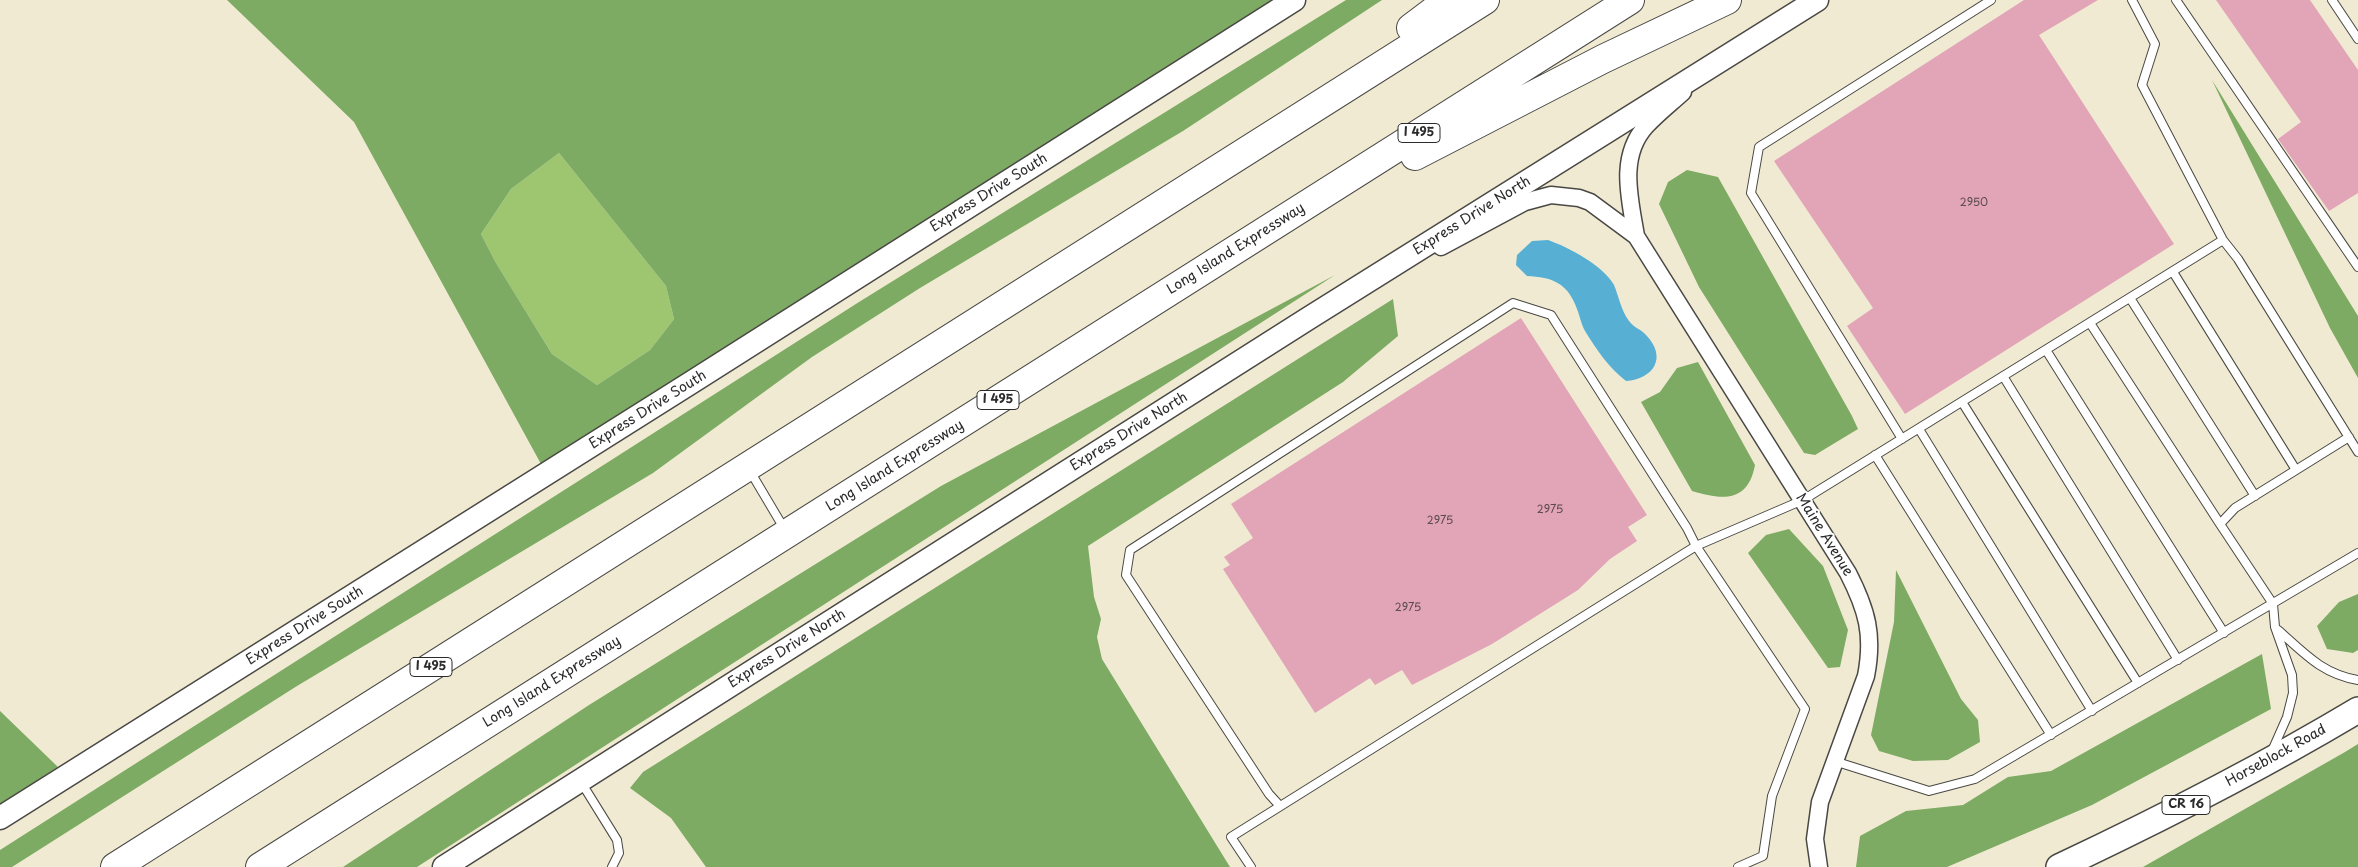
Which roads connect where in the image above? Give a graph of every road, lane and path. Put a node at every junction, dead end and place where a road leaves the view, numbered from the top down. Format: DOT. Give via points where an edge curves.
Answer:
graph roads {
  1 [pos="1294,0"];
  2 [pos="1448,0"];
  3 [pos="1485,0"];
  4 [pos="1630,0"];
  5 [pos="1727,0"];
  6 [pos="1817,0"];
  7 [pos="1991,0"];
  8 [pos="2132,0"];
  9 [pos="2176,0"];
  10 [pos="2332,0"];
  11 [pos="2358,40"];
  12 [pos="1713,65"];
  13 [pos="1259,142"];
  14 [pos="1636,236"];
  15 [pos="2223,240"];
  16 [pos="1208,266"];
  17 [pos="2358,267"];
  18 [pos="2173,272"];
  19 [pos="2130,298"];
  20 [pos="1309,318"];
  21 [pos="2090,323"];
  22 [pos="2046,350"];
  23 [pos="2003,376"];
  24 [pos="1962,402"];
  25 [pos="1919,429"];
  26 [pos="2349,437"];
  27 [pos="1902,439"];
  28 [pos="2358,452"];
  29 [pos="1875,456"];
  30 [pos="747,467"];
  31 [pos="2296,470"];
  32 [pos="2255,496"];
  33 [pos="1803,500"];
  34 [pos="2220,524"];
  35 [pos="788,534"];
  36 [pos="1696,546"];
  37 [pos="2358,553"];
  38 [pos="2272,604"];
  39 [pos="2275,627"];
  40 [pos="2224,633"];
  41 [pos="2178,660"];
  42 [pos="2358,680"];
  43 [pos="2138,683"];
  44 [pos="2358,710"];
  45 [pos="2092,711"];
  46 [pos="2051,735"];
  47 [pos="1834,761"];
  48 [pos="2266,763"];
  49 [pos="580,780"];
  50 [pos="1280,806"];
  51 [pos="0,818"];
  52 [pos="324,827"];
  53 [pos="115,867"];
  54 [pos="260,867"];
  55 [pos="271,867"];
  56 [pos="444,867"];
  57 [pos="612,867"];
  58 [pos="1251,867"];
  59 [pos="1738,867"];
  60 [pos="1819,867"];
  61 [pos="2059,867"];
  1 -- 51 [label="main road, Express Drive South"];
  2 -- 13 [label="highway"];
  3 -- 13 [label="highway, I 495"];
  4 -- 16 [label="highway, Long Island Expressway / I 495"];
  5 -- 16 [label="highway" via="1467,128"];
  6 -- 12 [label="main road, Express Drive North"];
  7 -- 27 [label="lane" via="1759,146 1751,193"];
  8 -- 15 [label="lane" via="2154,44 2142,85"];
  9 -- 17 [label="lane"];
  10 -- 11 [label="lane"];
  12 -- 14 [label="street" via="1646,126 1632,150 1627,177"];
  12 -- 20 [label="main road, Express Drive North"];
  13 -- 30 [label="highway, I 495"];
  14 -- 20 [label="street" via="1590,202 1558,195 1538,196"];
  14 -- 33 [label="street, Maine Avenue"];
  15 -- 18 [label="lane"];
  15 -- 26 [label="lane"];
  16 -- 35 [label="highway, Long Island Expressway / I 495"];
  18 -- 19 [label="lane"];
  18 -- 31 [label="lane"];
  19 -- 21 [label="lane"];
  19 -- 32 [label="lane"];
  20 -- 49 [label="main road, Express Drive North"];
  21 -- 22 [label="lane"];
  21 -- 34 [label="lane"];
  22 -- 23 [label="lane"];
  22 -- 40 [label="lane"];
  23 -- 24 [label="lane"];
  23 -- 41 [label="lane"];
  24 -- 25 [label="lane"];
  24 -- 43 [label="lane"];
  25 -- 27 [label="lane"];
  25 -- 45 [label="lane"];
  26 -- 28 [label="lane"];
  26 -- 31 [label="lane"];
  27 -- 29 [label="lane"];
  29 -- 33 [label="lane"];
  29 -- 46 [label="lane"];
  30 -- 35 [label="lane"];
  30 -- 53 [label="highway, I 495"];
  31 -- 32 [label="lane"];
  32 -- 34 [label="lane" via="2235,508"];
  33 -- 36 [label="lane"];
  33 -- 47 [label="street, Maine Avenue" via="1858,592 1870,633 1866,676"];
  34 -- 38 [label="lane"];
  35 -- 52 [label="highway, Long Island Expressway / I 495"];
  36 -- 50 [label="lane"];
  36 -- 50 [label="lane" via="1551,314 1514,303 1130,550 1126,575"];
  36 -- 59 [label="lane" via="1805,709 1772,796 1763,856"];
  37 -- 38 [label="lane"];
  38 -- 39 [label="lane"];
  38 -- 40 [label="lane"];
  39 -- 42 [label="lane" via="2327,671"];
  39 -- 48 [label="lane" via="2292,675 2293,693 2281,732"];
  40 -- 41 [label="lane"];
  41 -- 43 [label="lane"];
  43 -- 45 [label="lane"];
  44 -- 48 [label="main road, Horseblock Road / CR 16"];
  45 -- 46 [label="lane"];
  46 -- 47 [label="lane" via="1976,779 1929,790"];
  47 -- 60 [label="street, Maine Avenue" via="1816,820"];
  48 -- 61 [label="main road, Horseblock Road / CR 16"];
  49 -- 56 [label="main road, Express Drive North"];
  49 -- 57 [label="lane" via="617,840 619,853"];
  50 -- 58 [label="lane" via="1231,837"];
  52 -- 54 [label="highway, Long Island Expressway / I 495"];
  52 -- 55 [label="highway"];
}
